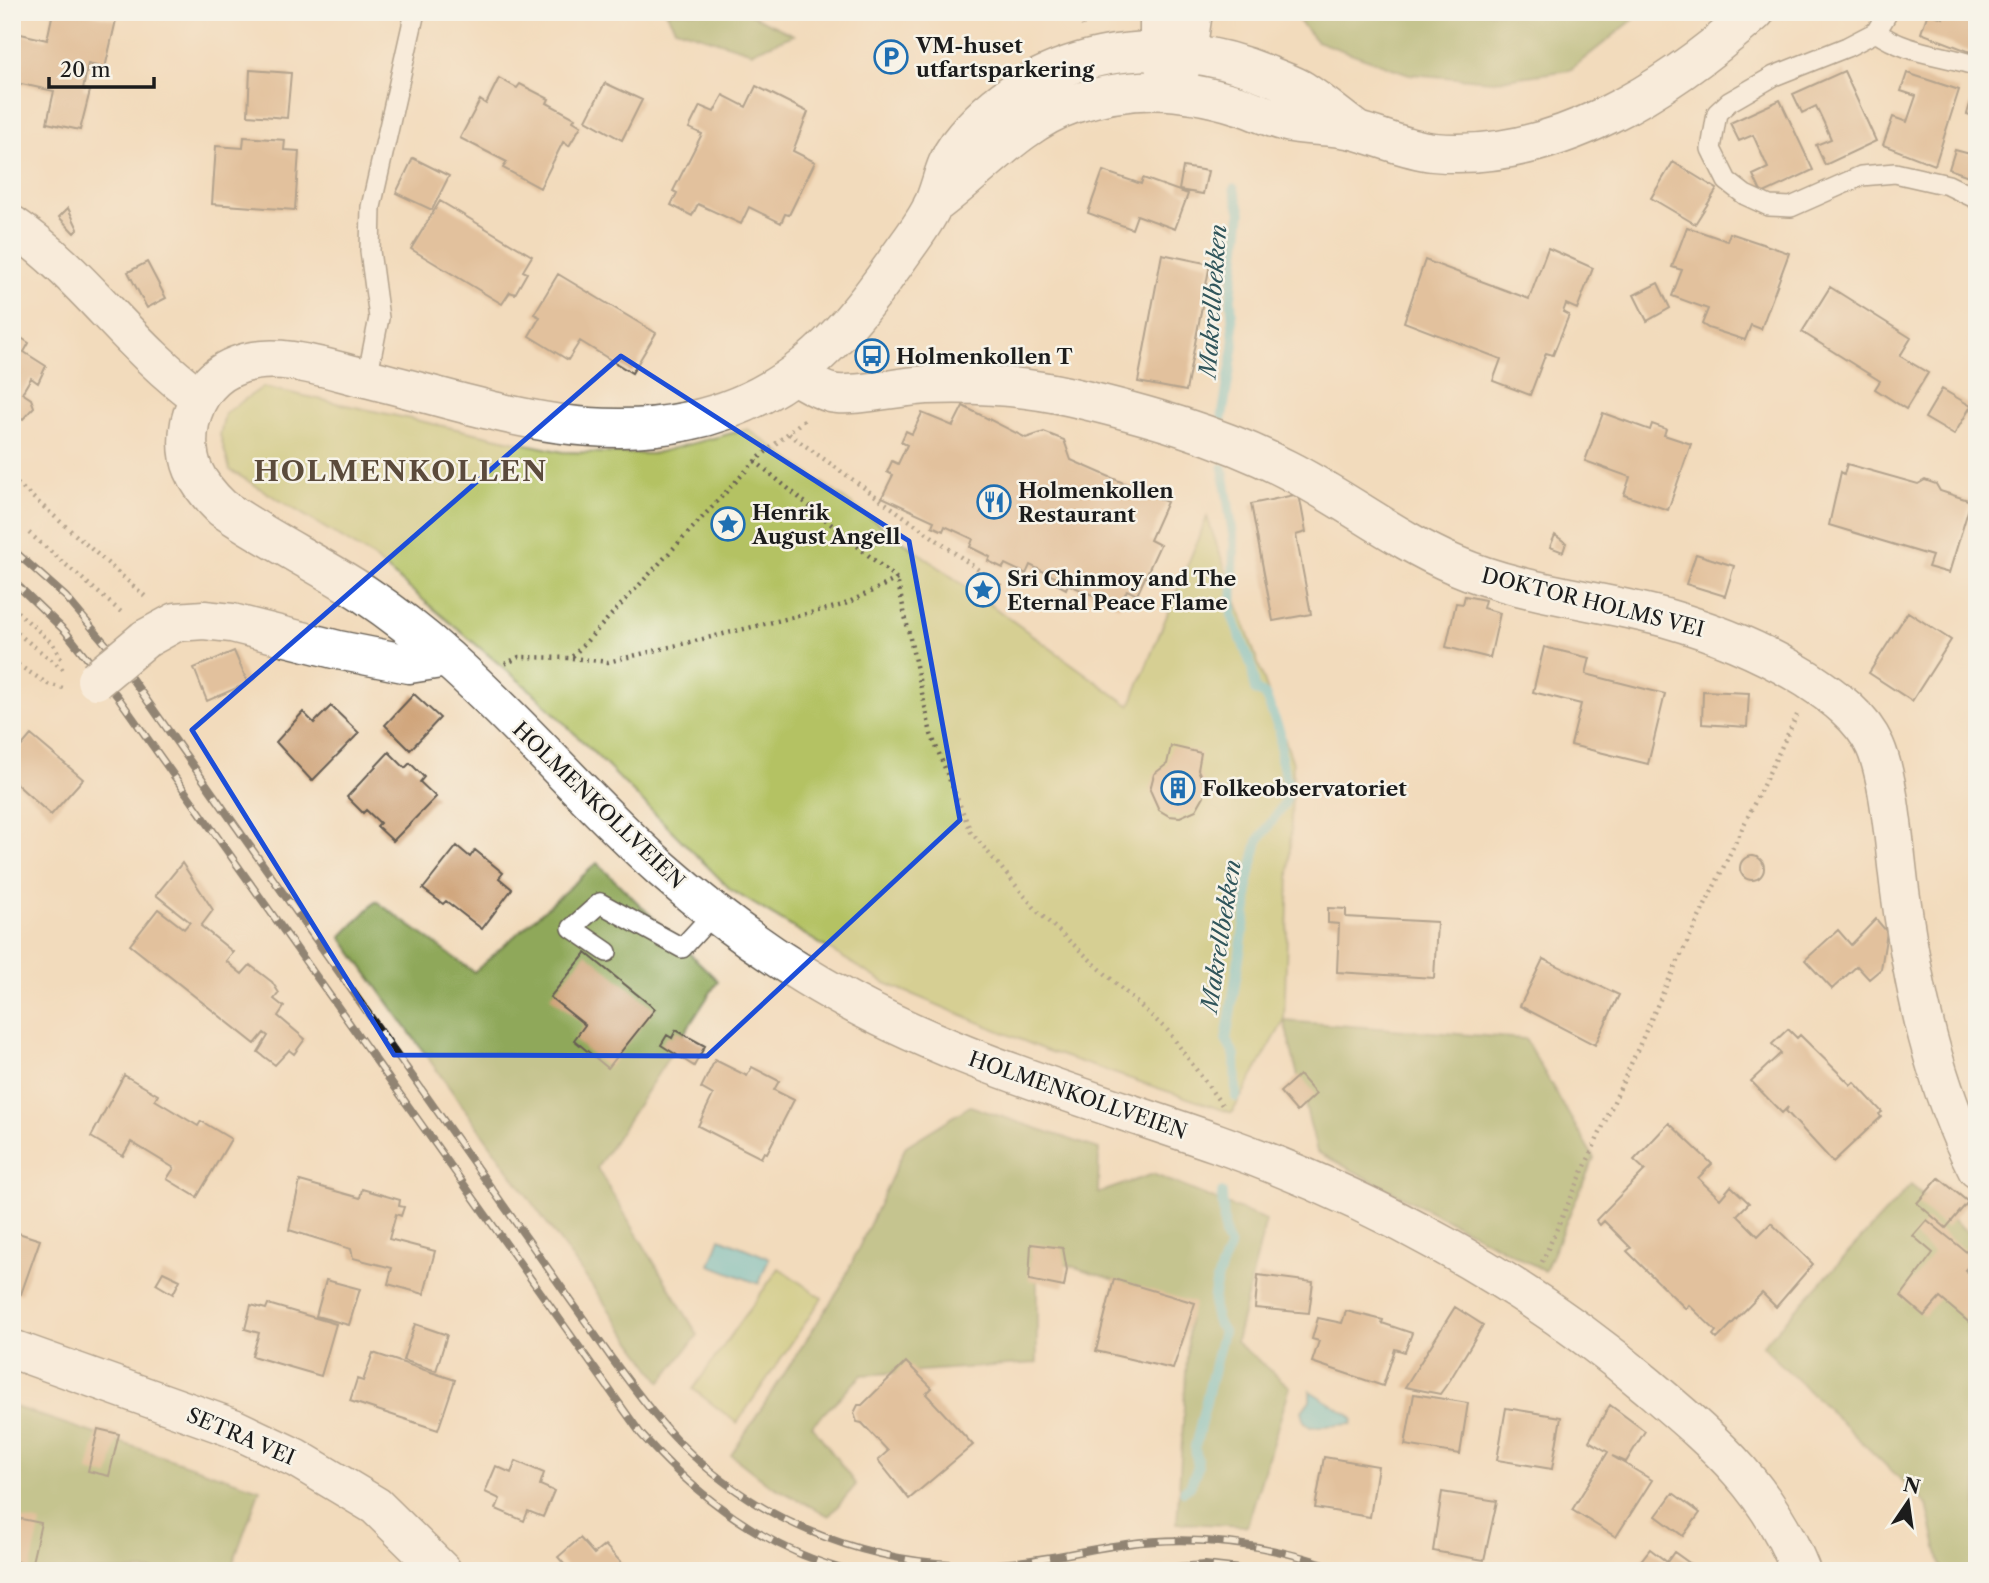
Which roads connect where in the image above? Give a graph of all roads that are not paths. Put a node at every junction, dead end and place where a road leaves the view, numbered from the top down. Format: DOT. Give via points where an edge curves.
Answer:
graph roads {
  1 [pos="415,12"];
  2 [pos="1159,12"];
  3 [pos="1193,12"];
  4 [pos="1755,12"];
  5 [pos="1888,12"];
  6 [pos="1876,32"];
  7 [pos="1173,51"];
  8 [pos="1977,66"];
  9 [pos="1172,89"];
  10 [pos="1356,130"];
  11 [pos="1977,199"];
  12 [pos="932,206"];
  13 [pos="12,225"];
  14 [pos="794,375"];
  15 [pos="367,378"];
  16 [pos="199,397"];
  17 [pos="447,658"];
  18 [pos="82,679"];
  19 [pos="715,912"];
  20 [pos="607,952"];
  21 [pos="1977,1169"];
  22 [pos="12,1349"];
  23 [pos="442,1571"];
  24 [pos="1801,1571"];
  1 -- 15 [label="lane" via="371,207 370,251 379,318"];
  2 -- 7 [label="main road"];
  3 -- 7 [label="main road"];
  4 -- 10 [label="main road, HOLMENKOLLVEIEN" via="1699,60 1659,86 1599,117 1533,143 1473,153 1440,152"];
  5 -- 6 [label="lane"];
  6 -- 8 [label="lane" via="1919,53"];
  6 -- 11 [label="lane" via="1774,76 1717,113 1711,149 1727,181 1769,206 1791,207 1861,176 1895,173 1937,182"];
  7 -- 9 [label="main road"];
  7 -- 10 [label="main road, HOLMENKOLLVEIEN" via="1236,61 1300,89"];
  7 -- 12 [label="main road, HOLMENKOLLVEIEN" via="1126,50 1079,62 1008,97 972,128 946,160"];
  9 -- 10 [label="main road, HOLMENKOLLVEIEN" via="1229,102 1284,122"];
  9 -- 12 [label="main road, HOLMENKOLLVEIEN" via="1139,89 1049,114"];
  12 -- 14 [label="main road, HOLMENKOLLVEIEN" via="845,330"];
  13 -- 16 [label="main road" via="39,243 169,376"];
  14 -- 15 [label="main road, HOLMENKOLLVEIEN" via="725,411 653,428 612,429 526,418"];
  14 -- 21 [label="main road, DOKTOR HOLMS VEI" via="832,394 994,384 1070,397 1158,420 1214,437 1286,468 1454,565 1511,584 1663,617 1720,635 1812,683 1847,707 1875,746 1923,1022 1941,1085"];
  15 -- 16 [label="main road, HOLMENKOLLVEIEN" via="260,360 221,374"];
  16 -- 17 [label="main road, HOLMENKOLLVEIEN" via="189,428 188,459 205,492 241,522 362,592"];
  17 -- 18 [label="main road, bridge" via="409,664 232,623 161,631"];
  17 -- 19 [label="main road, HOLMENKOLLVEIEN" via="634,844"];
  19 -- 20 [label="lane" via="682,948 600,903 572,928"];
  19 -- 24 [label="main road, HOLMENKOLLVEIEN" via="802,974 882,1019 947,1049 1220,1144 1358,1201 1497,1276 1610,1354 1717,1444 1780,1523"];
  22 -- 23 [label="main road, SETRA VEI" via="233,1428 296,1458 376,1506"];
}
